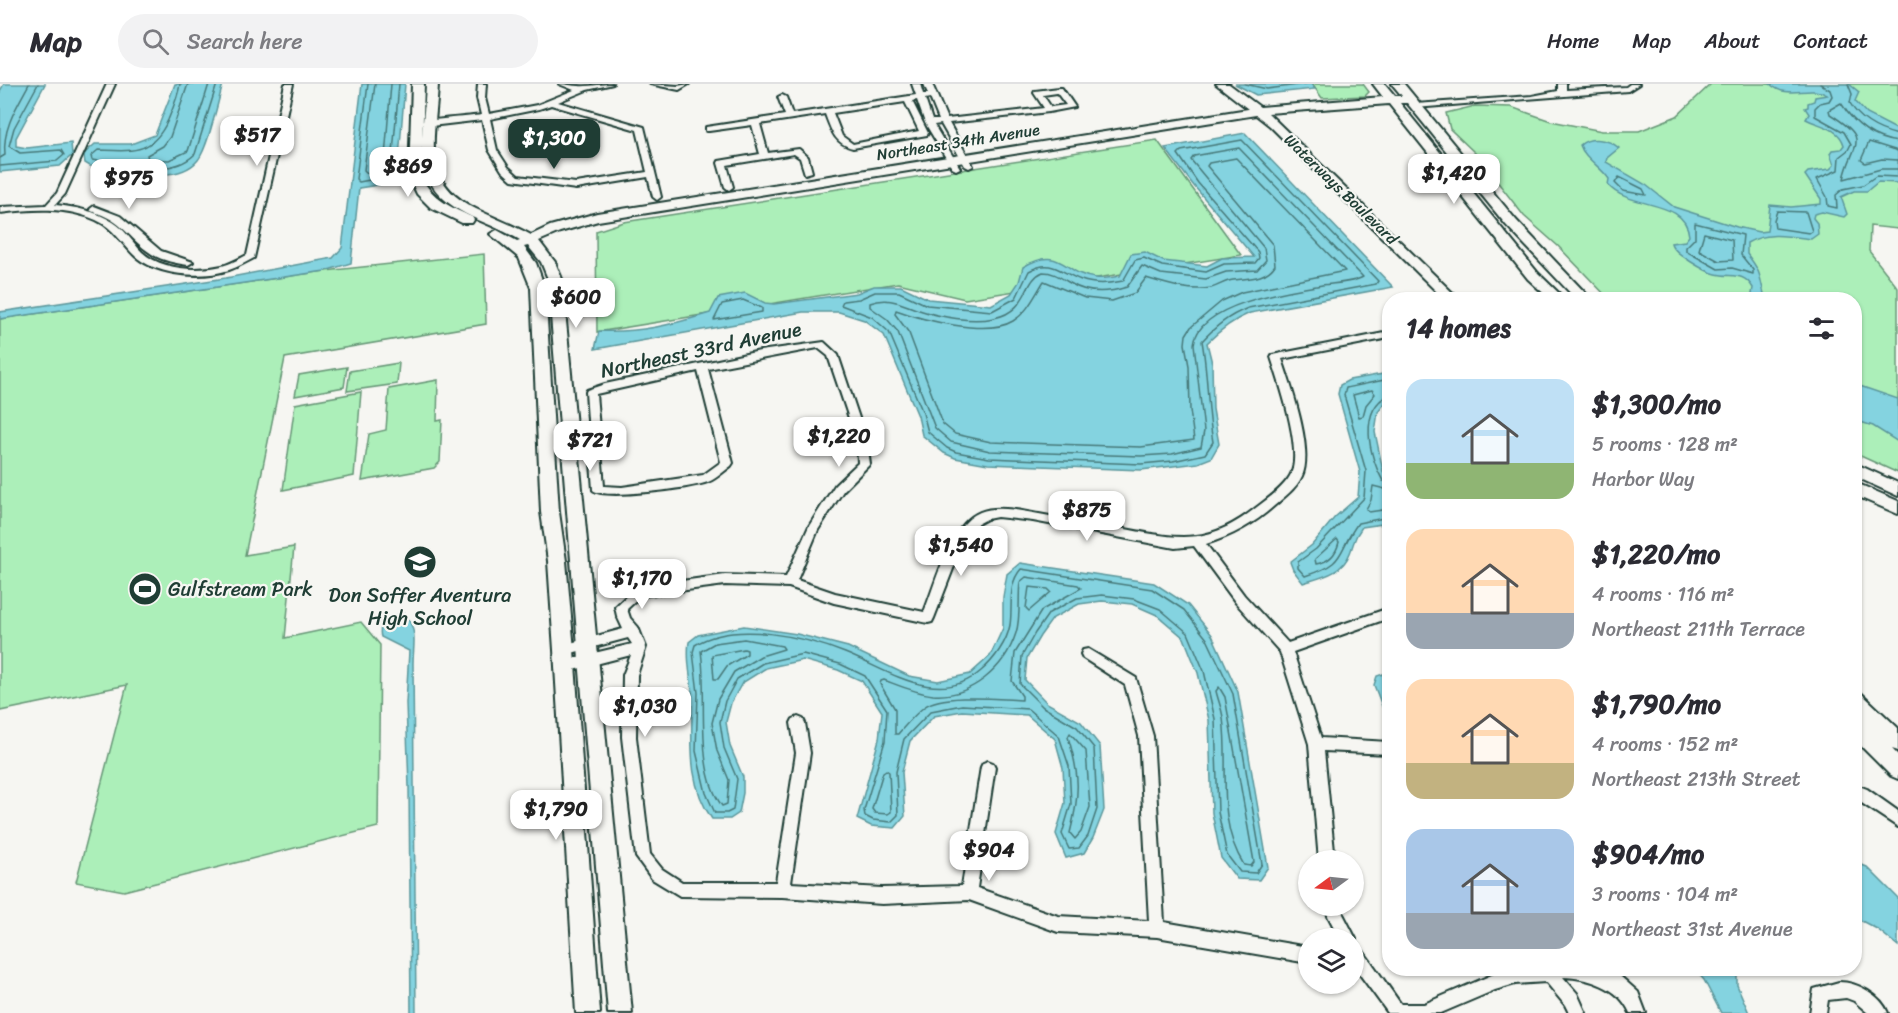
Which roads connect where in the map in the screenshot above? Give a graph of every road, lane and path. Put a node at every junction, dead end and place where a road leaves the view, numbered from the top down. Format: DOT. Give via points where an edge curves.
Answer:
graph roads {
  1 [pos="111,84"];
  2 [pos="289,84"];
  3 [pos="418,84"];
  4 [pos="432,84"];
  5 [pos="482,84"];
  6 [pos="609,84"];
  7 [pos="654,84"];
  8 [pos="685,84"];
  9 [pos="916,84"];
  10 [pos="928,84"];
  11 [pos="1211,84"];
  12 [pos="1222,84"];
  13 [pos="1379,84"];
  14 [pos="1398,84"];
  15 [pos="1635,84"];
  16 [pos="575,87"];
  17 [pos="1562,88"];
  18 [pos="934,95"];
  19 [pos="782,97"];
  20 [pos="921,97"];
  21 [pos="907,99"];
  22 [pos="549,101"];
  23 [pos="1413,103"];
  24 [pos="1395,104"];
  25 [pos="828,110"];
  26 [pos="1050,110"];
  27 [pos="486,115"];
  28 [pos="1256,115"];
  29 [pos="789,116"];
  30 [pos="754,121"];
  31 [pos="416,122"];
  32 [pos="431,122"];
  33 [pos="944,122"];
  34 [pos="929,123"];
  35 [pos="709,129"];
  36 [pos="765,156"];
  37 [pos="960,163"];
  38 [pos="808,172"];
  39 [pos="652,174"];
  40 [pos="729,187"];
  41 [pos="657,197"];
  42 [pos="0,205"];
  43 [pos="52,205"];
  44 [pos="0,210"];
  45 [pos="129,228"];
  46 [pos="119,232"];
  47 [pos="526,245"];
  48 [pos="252,256"];
  49 [pos="1428,292"];
  50 [pos="1444,292"];
  51 [pos="1550,292"];
  52 [pos="1576,292"];
  53 [pos="1382,336"];
  54 [pos="702,367"];
  55 [pos="1862,473"];
  56 [pos="1898,490"];
  57 [pos="1862,492"];
  58 [pos="1898,508"];
  59 [pos="1198,542"];
  60 [pos="790,582"];
  61 [pos="1382,615"];
  62 [pos="633,631"];
  63 [pos="640,647"];
  64 [pos="1286,649"];
  65 [pos="588,652"];
  66 [pos="1088,654"];
  67 [pos="565,658"];
  68 [pos="1862,707"];
  69 [pos="798,723"];
  70 [pos="1862,733"];
  71 [pos="1898,742"];
  72 [pos="1316,744"];
  73 [pos="1382,748"];
  74 [pos="988,767"];
  75 [pos="1898,769"];
  76 [pos="1862,795"];
  77 [pos="1898,820"];
  78 [pos="1326,850"];
  79 [pos="782,890"];
  80 [pos="969,893"];
  81 [pos="1157,929"];
  82 [pos="1298,953"];
  83 [pos="1364,972"];
  84 [pos="1515,976"];
  85 [pos="1551,976"];
  86 [pos="1598,976"];
  87 [pos="588,1013"];
  88 [pos="620,1013"];
  89 [pos="1398,1013"];
  90 [pos="1578,1013"];
  91 [pos="1638,1013"];
  92 [pos="1818,1013"];
  93 [pos="1880,1013"];
  1 -- 43 [label="street" via="61,194"];
  2 -- 48 [label="street"];
  3 -- 31 [label="street"];
  4 -- 32 [label="street"];
  5 -- 27 [label="street"];
  6 -- 16 [label="street"];
  7 -- 8 [label="street" via="680,88"];
  9 -- 20 [label="street"];
  10 -- 18 [label="street"];
  11 -- 28 [label="street, Waterways Boulevard"];
  12 -- 28 [label="street, Waterways Boulevard"];
  13 -- 24 [label="street"];
  14 -- 23 [label="street"];
  15 -- 17 [label="street" via="1628,89"];
  16 -- 22 [label="street"];
  17 -- 23 [label="street" via="1549,95"];
  18 -- 20 [label="street"];
  18 -- 33 [label="street"];
  19 -- 29 [label="street"];
  20 -- 21 [label="street"];
  20 -- 34 [label="street"];
  21 -- 25 [label="street"];
  21 -- 25 [label="street" via="924,134 846,145 840,141"];
  22 -- 27 [label="street"];
  22 -- 39 [label="street" via="640,129"];
  23 -- 24 [label="street, Northeast 34th Avenue"];
  23 -- 52 [label="street" via="1514,226"];
  24 -- 28 [label="street, Northeast 34th Avenue"];
  24 -- 51 [label="street" via="1533,276"];
  25 -- 29 [label="street"];
  26 -- 33 [label="street"];
  27 -- 32 [label="street"];
  27 -- 39 [label="street" via="493,150 515,178 576,186"];
  28 -- 37 [label="street, Northeast 34th Avenue"];
  28 -- 49 [label="street, Waterways Boulevard"];
  28 -- 50 [label="street, Waterways Boulevard"];
  29 -- 30 [label="street"];
  30 -- 35 [label="street"];
  30 -- 36 [label="street"];
  31 -- 32 [label="street"];
  31 -- 47 [label="street" via="415,177 422,192 436,205"];
  32 -- 47 [label="street" via="430,164 440,188"];
  33 -- 34 [label="street"];
  33 -- 37 [label="street"];
  34 -- 37 [label="street"];
  36 -- 38 [label="street" via="800,153"];
  36 -- 40 [label="street" via="722,163"];
  37 -- 47 [label="street, Northeast 34th Avenue" via="605,225"];
  39 -- 41 [label="street"];
  42 -- 43 [label="street"];
  43 -- 44 [label="street"];
  43 -- 45 [label="street" via="91,208 112,215"];
  43 -- 46 [label="street" via="90,214"];
  45 -- 46 [label="street"];
  45 -- 48 [label="street" via="146,247 177,261 218,262"];
  46 -- 48 [label="street" via="144,258 177,269 223,269"];
  47 -- 65 [label="street" via="548,262 555,279"];
  47 -- 67 [label="street" via="538,288 550,512"];
  53 -- 59 [label="street" via="1276,357 1300,454 1299,470 1293,484 1258,516"];
  54 -- 54 [label="street, Northeast 33rd Avenue" via="591,392 599,490 622,491 706,478 727,463"];
  54 -- 60 [label="street, Northeast 33rd Avenue" via="820,344 833,355 862,442 864,464 839,488 813,530"];
  55 -- 56 [label="street"];
  57 -- 58 [label="street"];
  59 -- 60 [label="street" via="1175,543 1033,517 984,515 970,523 960,536 928,618 834,598"];
  59 -- 64 [label="street" via="1240,599"];
  60 -- 62 [label="street" via="725,580 638,592 625,607 626,624"];
  61 -- 64 [label="street"];
  62 -- 63 [label="street"];
  62 -- 65 [label="street"];
  63 -- 65 [label="street"];
  63 -- 79 [label="street" via="630,675 629,736 643,857 657,874 680,889"];
  64 -- 72 [label="street"];
  65 -- 67 [label="street"];
  65 -- 88 [label="street"];
  66 -- 81 [label="street" via="1131,682 1146,736"];
  67 -- 87 [label="street"];
  68 -- 71 [label="street"];
  69 -- 79 [label="street" via="803,753"];
  70 -- 75 [label="street"];
  72 -- 73 [label="street"];
  72 -- 78 [label="street"];
  74 -- 80 [label="street"];
  76 -- 77 [label="street"];
  79 -- 80 [label="street" via="882,896"];
  80 -- 81 [label="street" via="1058,924"];
  81 -- 82 [label="street"];
  83 -- 89 [label="street"];
  84 -- 89 [label="street" via="1424,1012"];
  85 -- 90 [label="street"];
  86 -- 91 [label="street" via="1614,981 1632,998"];
  92 -- 93 [label="street" via="1820,995 1836,988 1858,992"];
}
